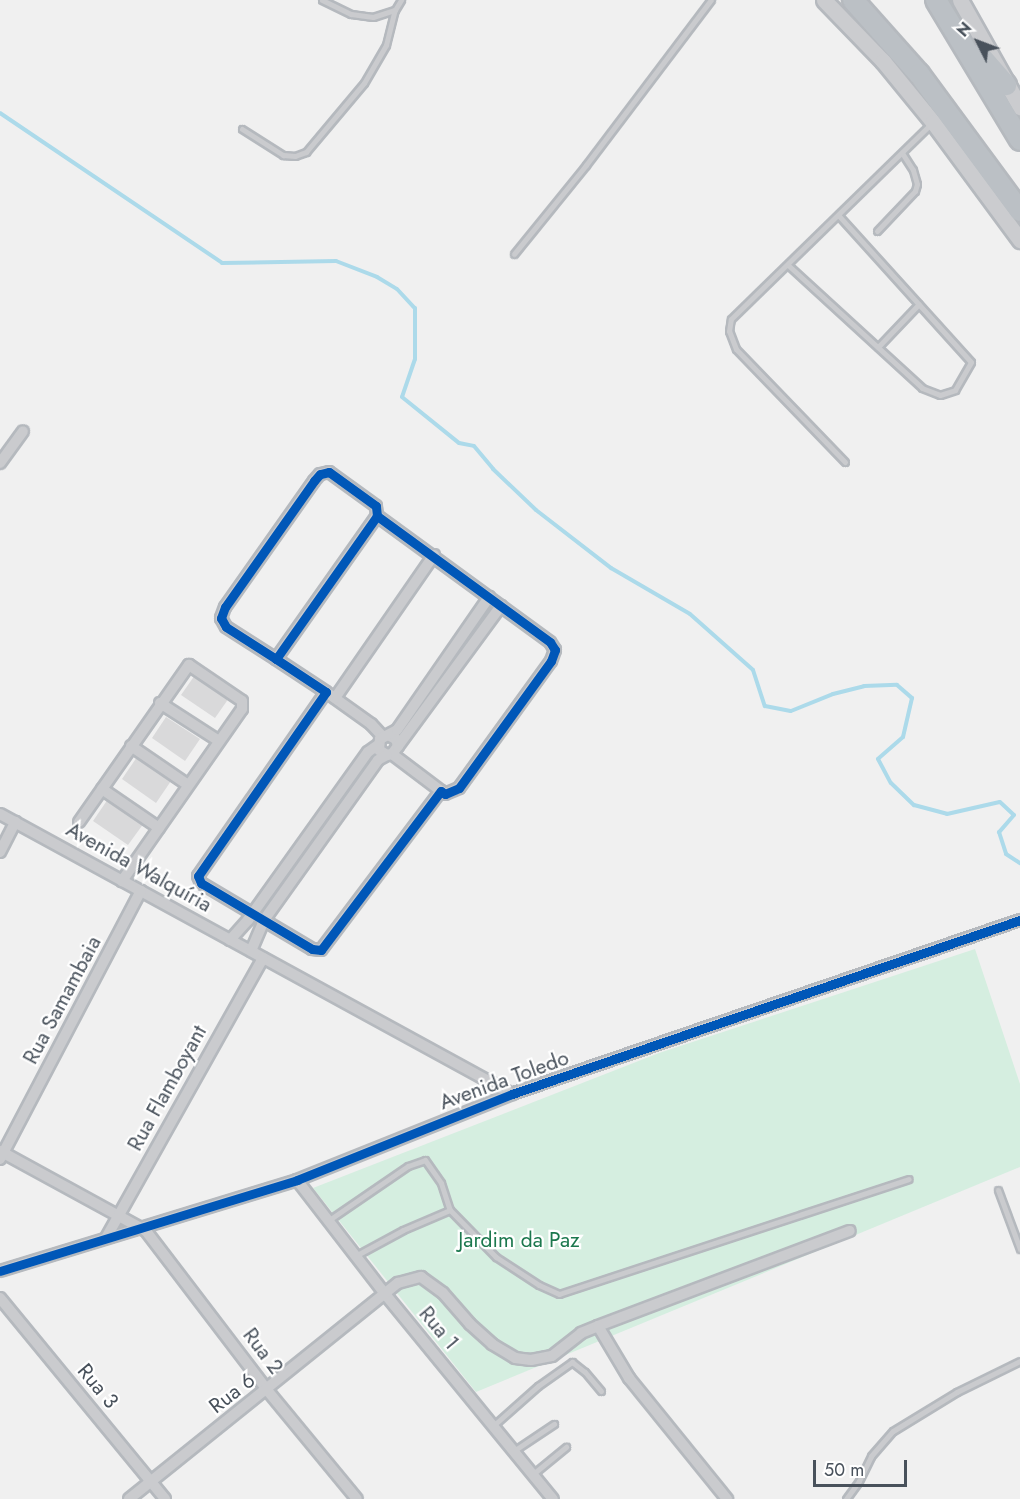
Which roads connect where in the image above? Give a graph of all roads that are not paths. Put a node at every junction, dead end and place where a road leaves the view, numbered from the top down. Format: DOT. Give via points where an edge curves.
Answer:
graph roads {
  1 [pos="322,0"];
  2 [pos="401,0"];
  3 [pos="711,0"];
  4 [pos="824,0"];
  5 [pos="853,0"];
  6 [pos="960,0"];
  7 [pos="941,8"];
  8 [pos="395,9"];
  9 [pos="1006,85"];
  10 [pos="1020,107"];
  11 [pos="933,122"];
  12 [pos="242,129"];
  13 [pos="1020,140"];
  14 [pos="902,153"];
  15 [pos="1020,211"];
  16 [pos="839,216"];
  17 [pos="877,231"];
  18 [pos="1020,240"];
  19 [pos="514,254"];
  20 [pos="788,265"];
  21 [pos="919,304"];
  22 [pos="878,347"];
  23 [pos="23,431"];
  24 [pos="845,462"];
  25 [pos="0,463"];
  26 [pos="377,516"];
  27 [pos="434,555"];
  28 [pos="489,597"];
  29 [pos="501,606"];
  30 [pos="276,660"];
  31 [pos="330,695"];
  32 [pos="160,704"];
  33 [pos="384,739"];
  34 [pos="219,741"];
  35 [pos="131,746"];
  36 [pos="392,752"];
  37 [pos="188,785"];
  38 [pos="102,789"];
  39 [pos="441,791"];
  40 [pos="0,814"];
  41 [pos="15,822"];
  42 [pos="79,822"];
  43 [pos="159,828"];
  44 [pos="0,852"];
  45 [pos="122,881"];
  46 [pos="141,891"];
  47 [pos="253,913"];
  48 [pos="264,920"];
  49 [pos="1020,920"];
  50 [pos="230,940"];
  51 [pos="251,951"];
  52 [pos="263,958"];
  53 [pos="512,1094"];
  54 [pos="1,1154"];
  55 [pos="909,1179"];
  56 [pos="297,1180"];
  57 [pos="998,1190"];
  58 [pos="450,1210"];
  59 [pos="118,1217"];
  60 [pos="329,1220"];
  61 [pos="139,1227"];
  62 [pos="850,1231"];
  63 [pos="106,1238"];
  64 [pos="1020,1249"];
  65 [pos="357,1255"];
  66 [pos="0,1271"];
  67 [pos="385,1294"];
  68 [pos="0,1298"];
  69 [pos="598,1326"];
  70 [pos="1020,1361"];
  71 [pos="267,1390"];
  72 [pos="601,1391"];
  73 [pos="554,1424"];
  74 [pos="494,1425"];
  75 [pos="566,1447"];
  76 [pos="515,1450"];
  77 [pos="533,1474"];
  78 [pos="151,1480"];
  79 [pos="547,1497"];
  80 [pos="129,1499"];
  81 [pos="165,1499"];
  82 [pos="357,1499"];
  83 [pos="727,1499"];
  84 [pos="846,1499"];
  1 -- 8 [label="lane" via="351,14 373,17"];
  2 -- 8 [label="lane"];
  3 -- 19 [label="lane"];
  4 -- 11 [label="main road" via="883,61"];
  5 -- 15 [label="highway" via="919,74"];
  6 -- 9 [label="main road"];
  7 -- 9 [label="highway"];
  7 -- 13 [label="highway"];
  8 -- 12 [label="lane" via="386,45 364,83 306,152 283,156"];
  9 -- 10 [label="main road"];
  11 -- 14 [label="lane"];
  11 -- 18 [label="main road"];
  14 -- 16 [label="lane"];
  14 -- 17 [label="lane" via="913,170 915,191"];
  16 -- 20 [label="lane"];
  16 -- 21 [label="lane"];
  20 -- 22 [label="lane"];
  20 -- 24 [label="lane" via="731,319 729,331 736,349"];
  21 -- 22 [label="lane"];
  21 -- 22 [label="lane" via="971,362 955,390 940,395 922,388"];
  23 -- 25 [label="street"];
  26 -- 27 [label="street"];
  26 -- 30 [label="street"];
  26 -- 30 [label="street" via="376,506 329,472 320,474 225,607 222,623"];
  27 -- 28 [label="street"];
  27 -- 31 [label="street"];
  28 -- 29 [label="street"];
  28 -- 33 [label="street" via="397,730"];
  29 -- 36 [label="street"];
  29 -- 39 [label="street" via="550,642 554,655 459,788 445,794"];
  30 -- 31 [label="street"];
  31 -- 33 [label="street" via="371,724"];
  31 -- 47 [label="street" via="198,876 201,883"];
  32 -- 34 [label="street"];
  32 -- 34 [label="street" via="189,665 242,701 242,709"];
  32 -- 35 [label="street"];
  33 -- 36 [label="street" via="379,750"];
  33 -- 36 [label="street" via="396,739"];
  33 -- 47 [label="street" via="368,752"];
  34 -- 37 [label="street"];
  35 -- 37 [label="street"];
  35 -- 38 [label="street"];
  36 -- 39 [label="street"];
  36 -- 48 [label="street" via="378,760"];
  37 -- 43 [label="street"];
  38 -- 42 [label="street"];
  38 -- 43 [label="street"];
  39 -- 48 [label="street" via="321,950 312,949"];
  40 -- 41 [label="street, Avenida Walquíria"];
  41 -- 44 [label="street"];
  41 -- 45 [label="street, Avenida Walquíria"];
  43 -- 45 [label="street"];
  45 -- 46 [label="street, Avenida Walquíria"];
  46 -- 50 [label="street, Avenida Walquíria"];
  46 -- 54 [label="street, Rua Samambaia"];
  47 -- 48 [label="street"];
  47 -- 50 [label="street"];
  48 -- 51 [label="street"];
  49 -- 53 [label="street, Avenida Toledo"];
  50 -- 51 [label="street, Avenida Walquíria"];
  51 -- 52 [label="street, Avenida Walquíria"];
  52 -- 53 [label="street, Avenida Walquíria"];
  52 -- 59 [label="street, Rua Flamboyant"];
  53 -- 56 [label="street, Avenida Toledo"];
  54 -- 59 [label="street, Rua 2"];
  55 -- 58 [label="lane" via="559,1294 496,1257"];
  56 -- 60 [label="street, Rua 1"];
  56 -- 61 [label="street, Avenida Toledo"];
  57 -- 64 [label="lane"];
  58 -- 60 [label="lane" via="441,1183 425,1160 408,1166"];
  58 -- 65 [label="lane"];
  59 -- 61 [label="street, Rua 2"];
  59 -- 63 [label="street, Rua Flamboyant"];
  60 -- 65 [label="street, Rua 1"];
  61 -- 63 [label="street, Avenida Toledo"];
  61 -- 71 [label="street, Rua 2" via="155,1241"];
  62 -- 69 [label="street"];
  63 -- 66 [label="street, Avenida Toledo"];
  65 -- 67 [label="street, Rua 1"];
  67 -- 69 [label="street, Rua 6" via="398,1283 421,1276 492,1344 514,1358 552,1356 581,1333"];
  67 -- 71 [label="street, Rua 6"];
  67 -- 74 [label="street, Rua 1"];
  68 -- 78 [label="street, Rua 3"];
  69 -- 83 [label="street" via="629,1378"];
  70 -- 84 [label="lane" via="957,1392 893,1431 871,1456"];
  71 -- 78 [label="street, Rua 6"];
  71 -- 82 [label="street, Rua 2"];
  72 -- 74 [label="lane" via="572,1362"];
  73 -- 76 [label="lane"];
  74 -- 76 [label="street, Rua 1"];
  75 -- 77 [label="lane"];
  76 -- 77 [label="street, Rua 1"];
  77 -- 79 [label="street, Rua 1"];
  78 -- 80 [label="street, Rua 6"];
  78 -- 81 [label="street, Rua 3"];
}
